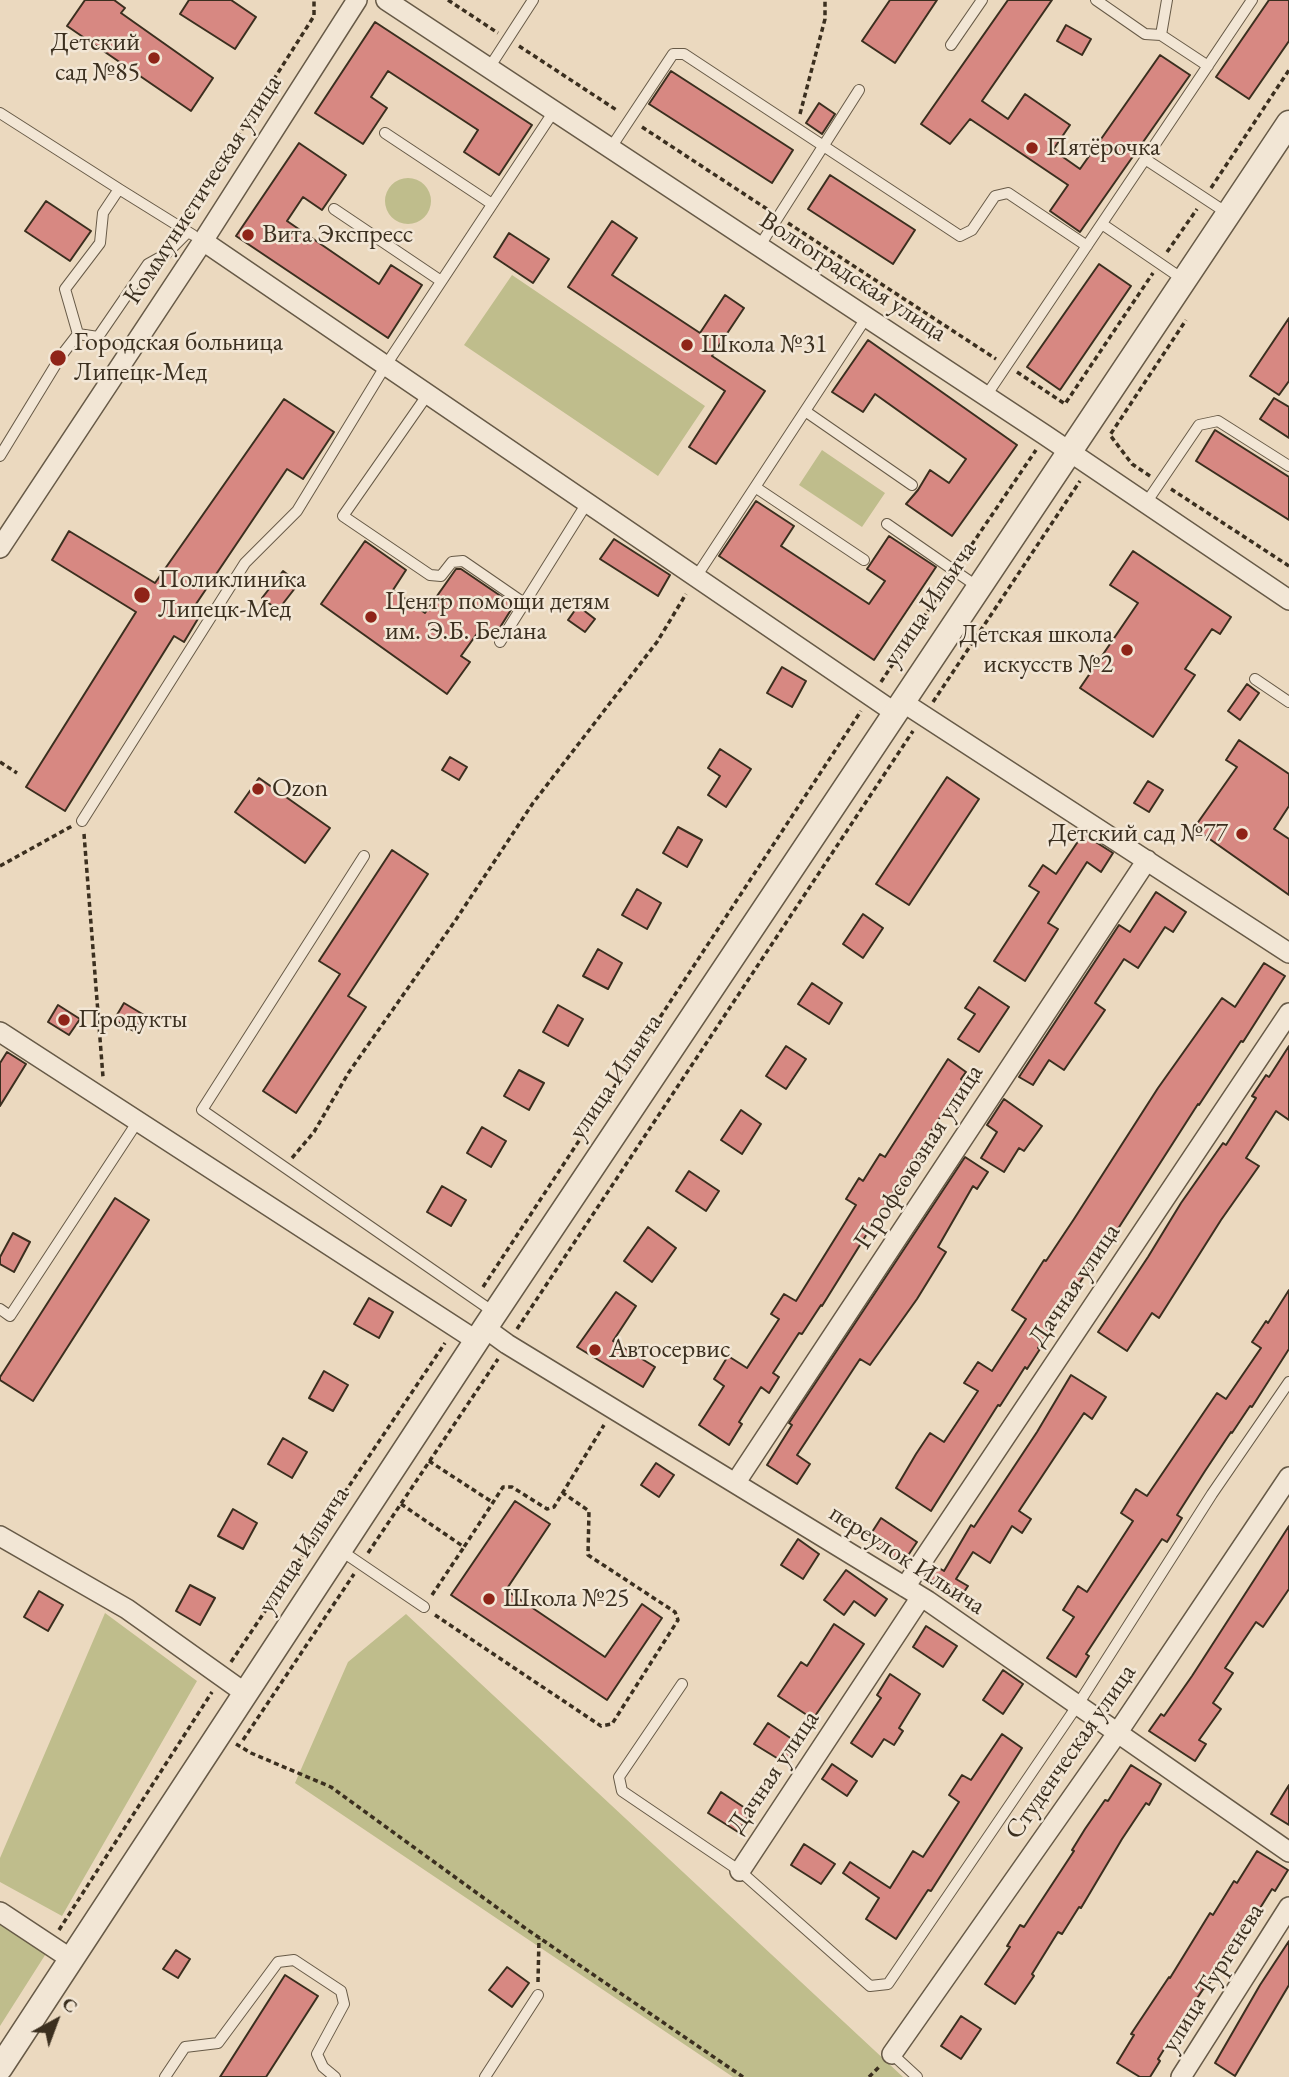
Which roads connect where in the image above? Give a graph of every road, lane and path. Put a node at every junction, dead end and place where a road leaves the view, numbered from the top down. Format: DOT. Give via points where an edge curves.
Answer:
graph roads {
  1 [pos="314,0"];
  2 [pos="357,0"];
  3 [pos="386,0"];
  4 [pos="448,0"];
  5 [pos="533,0"];
  6 [pos="825,0"];
  7 [pos="982,0"];
  8 [pos="1096,0"];
  9 [pos="1167,0"];
  10 [pos="1252,0"];
  11 [pos="1161,35"];
  12 [pos="508,39"];
  13 [pos="951,45"];
  14 [pos="1208,66"];
  15 [pos="489,68"];
  16 [pos="1289,71"];
  17 [pos="859,90"];
  18 [pos="554,111"];
  19 [pos="0,113"];
  20 [pos="630,119"];
  21 [pos="1289,123"];
  22 [pos="796,128"];
  23 [pos="385,133"];
  24 [pos="823,146"];
  25 [pos="610,149"];
  26 [pos="1145,159"];
  27 [pos="119,188"];
  28 [pos="1204,198"];
  29 [pos="492,204"];
  30 [pos="334,209"];
  31 [pos="1228,214"];
  32 [pos="778,216"];
  33 [pos="1102,224"];
  34 [pos="190,234"];
  35 [pos="1087,246"];
  36 [pos="759,247"];
  37 [pos="1159,263"];
  38 [pos="1184,280"];
  39 [pos="441,281"];
  40 [pos="866,317"];
  41 [pos="78,334"];
  42 [pos="386,365"];
  43 [pos="1006,365"];
  44 [pos="428,394"];
  45 [pos="986,396"];
  46 [pos="805,411"];
  47 [pos="1110,435"];
  48 [pos="1036,450"];
  49 [pos="1069,452"];
  50 [pos="0,456"];
  51 [pos="1289,466"];
  52 [pos="1155,478"];
  53 [pos="1081,479"];
  54 [pos="912,485"];
  55 [pos="1166,486"];
  56 [pos="755,487"];
  57 [pos="587,503"];
  58 [pos="1146,503"];
  59 [pos="887,524"];
  60 [pos="0,548"];
  61 [pos="864,559"];
  62 [pos="1289,566"];
  63 [pos="954,570"];
  64 [pos="696,577"];
  65 [pos="978,587"];
  66 [pos="1289,600"];
  67 [pos="524,603"];
  68 [pos="500,642"];
  69 [pos="1255,679"];
  70 [pos="871,696"];
  71 [pos="1289,702"];
  72 [pos="897,706"];
  73 [pos="924,715"];
  74 [pos="0,762"];
  75 [pos="17,773"];
  76 [pos="82,821"];
  77 [pos="364,856"];
  78 [pos="1146,860"];
  79 [pos="0,866"];
  80 [pos="1289,953"];
  81 [pos="1289,1013"];
  82 [pos="0,1032"];
  83 [pos="105,1100"];
  84 [pos="138,1121"];
  85 [pos="285,1167"];
  86 [pos="0,1309"];
  87 [pos="483,1320"];
  88 [pos="456,1328"];
  89 [pos="507,1344"];
  90 [pos="1289,1382"];
  91 [pos="614,1409"];
  92 [pos="429,1461"];
  93 [pos="1289,1477"];
  94 [pos="736,1482"];
  95 [pos="563,1493"];
  96 [pos="492,1503"];
  97 [pos="401,1504"];
  98 [pos="0,1536"];
  99 [pos="464,1547"];
  100 [pos="339,1550"];
  101 [pos="360,1564"];
  102 [pos="913,1592"];
  103 [pos="424,1607"];
  104 [pos="222,1676"];
  105 [pos="682,1684"];
  106 [pos="245,1693"];
  107 [pos="1077,1706"];
  108 [pos="1118,1732"];
  109 [pos="229,1740"];
  110 [pos="1289,1852"];
  111 [pos="740,1871"];
  112 [pos="1289,1906"];
  113 [pos="0,1912"];
  114 [pos="539,1938"];
  115 [pos="49,1945"];
  116 [pos="71,1959"];
  117 [pos="538,1995"];
  118 [pos="892,2054"];
  119 [pos="0,2068"];
  120 [pos="165,2077"];
  121 [pos="335,2077"];
  122 [pos="485,2077"];
  123 [pos="743,2077"];
  124 [pos="917,2077"];
  125 [pos="1181,2077"];
  1 -- 34 [label="path" via="314,16"];
  2 -- 34 [label="street, Коммунистическая улица"];
  3 -- 15 [label="street, Волгоградская улица"];
  4 -- 12 [label="path"];
  5 -- 12 [label="lane"];
  6 -- 22 [label="path" via="825,19"];
  7 -- 13 [label="lane"];
  8 -- 11 [label="lane" via="1145,34"];
  9 -- 11 [label="lane"];
  10 -- 14 [label="lane"];
  11 -- 14 [label="lane"];
  12 -- 15 [label="lane"];
  12 -- 20 [label="path"];
  14 -- 26 [label="lane"];
  15 -- 18 [label="street, Волгоградская улица"];
  16 -- 28 [label="path"];
  17 -- 24 [label="lane"];
  18 -- 25 [label="street, Волгоградская улица"];
  18 -- 29 [label="lane"];
  19 -- 27 [label="lane"];
  20 -- 22 [label="lane" via="673,54 684,54"];
  20 -- 25 [label="lane"];
  20 -- 32 [label="path"];
  21 -- 31 [label="street, улица Ильича"];
  22 -- 24 [label="lane"];
  23 -- 29 [label="lane"];
  24 -- 32 [label="lane"];
  24 -- 35 [label="lane" via="960,236 972,230 995,196 1008,193"];
  25 -- 36 [label="street, Волгоградская улица"];
  26 -- 28 [label="lane"];
  26 -- 33 [label="lane"];
  27 -- 34 [label="lane"];
  27 -- 41 [label="lane" via="103,213 100,243 65,289"];
  28 -- 31 [label="lane"];
  28 -- 37 [label="path"];
  29 -- 39 [label="lane"];
  30 -- 39 [label="lane"];
  31 -- 38 [label="street, улица Ильича"];
  32 -- 36 [label="lane"];
  32 -- 43 [label="path"];
  33 -- 35 [label="lane"];
  33 -- 37 [label="lane"];
  34 -- 41 [label="lane" via="148,264 98,337"];
  34 -- 42 [label="street"];
  34 -- 60 [label="street, Коммунистическая улица"];
  35 -- 43 [label="lane"];
  36 -- 40 [label="street, Волгоградская улица"];
  37 -- 38 [label="lane"];
  37 -- 43 [label="path" via="1065,404"];
  38 -- 49 [label="street, улица Ильича"];
  39 -- 42 [label="lane"];
  40 -- 45 [label="street, Волгоградская улица"];
  40 -- 46 [label="lane"];
  41 -- 50 [label="lane"];
  42 -- 44 [label="street"];
  42 -- 76 [label="lane" via="297,511 245,563"];
  43 -- 45 [label="lane"];
  44 -- 57 [label="street"];
  44 -- 67 [label="lane" via="343,516 430,575 441,576 452,562 463,561"];
  45 -- 49 [label="street, Волгоградская улица"];
  46 -- 54 [label="lane"];
  46 -- 56 [label="lane"];
  47 -- 52 [label="path" via="1132,464"];
  48 -- 63 [label="path"];
  49 -- 58 [label="street, Волгоградская улица"];
  49 -- 65 [label="street, улица Ильича"];
  51 -- 58 [label="lane" via="1218,421 1199,425"];
  53 -- 73 [label="path"];
  55 -- 62 [label="path"];
  56 -- 61 [label="lane"];
  56 -- 64 [label="lane"];
  57 -- 64 [label="street"];
  57 -- 67 [label="lane"];
  58 -- 66 [label="street, Волгоградская улица"];
  59 -- 63 [label="lane"];
  63 -- 65 [label="lane"];
  63 -- 70 [label="path"];
  64 -- 70 [label="street"];
  64 -- 85 [label="path" via="657,642 533,803 349,1072 314,1132"];
  65 -- 72 [label="street, улица Ильича"];
  67 -- 68 [label="lane"];
  69 -- 71 [label="lane"];
  70 -- 72 [label="street"];
  70 -- 87 [label="path"];
  72 -- 73 [label="street"];
  72 -- 87 [label="street, улица Ильича"];
  73 -- 78 [label="street"];
  73 -- 89 [label="path"];
  74 -- 75 [label="path"];
  76 -- 79 [label="path"];
  76 -- 83 [label="path"];
  77 -- 85 [label="lane" via="202,1110"];
  78 -- 80 [label="street"];
  78 -- 94 [label="street, Профсоюзная улица"];
  81 -- 102 [label="street, Дачная улица"];
  82 -- 83 [label="street, переулок Ильича"];
  83 -- 84 [label="street, переулок Ильича"];
  84 -- 86 [label="lane" via="10,1316"];
  84 -- 88 [label="street, переулок Ильича"];
  85 -- 87 [label="lane"];
  87 -- 88 [label="street, переулок Ильича"];
  87 -- 89 [label="street, переулок Ильича"];
  87 -- 100 [label="street, улица Ильича"];
  88 -- 104 [label="path"];
  89 -- 91 [label="street, переулок Ильича"];
  89 -- 92 [label="path"];
  90 -- 107 [label="lane"];
  91 -- 94 [label="street, переулок Ильича"];
  91 -- 95 [label="path"];
  92 -- 96 [label="path"];
  92 -- 97 [label="path"];
  93 -- 108 [label="street, Студенческая улица"];
  94 -- 102 [label="street, переулок Ильича"];
  95 -- 96 [label="path" via="554,1507 547,1509 512,1487 503,1487"];
  95 -- 103 [label="path" via="589,1511 588,1555 674,1612 678,1620 612,1724 601,1726"];
  96 -- 99 [label="path"];
  97 -- 99 [label="path"];
  97 -- 101 [label="path"];
  98 -- 104 [label="street" via="127,1609"];
  99 -- 103 [label="path"];
  100 -- 101 [label="lane"];
  100 -- 106 [label="street, улица Ильича"];
  101 -- 103 [label="lane"];
  101 -- 109 [label="path"];
  102 -- 107 [label="street, переулок Ильича"];
  102 -- 111 [label="street, Дачная улица"];
  104 -- 106 [label="street"];
  104 -- 115 [label="path"];
  105 -- 111 [label="lane" via="619,1777 622,1791"];
  106 -- 109 [label="street, улица Ильича"];
  107 -- 108 [label="street, переулок Ильича"];
  107 -- 111 [label="lane" via="888,1984 870,1986"];
  108 -- 110 [label="street, переулок Ильича"];
  108 -- 118 [label="street, Студенческая улица"];
  109 -- 114 [label="path" via="331,1787"];
  109 -- 116 [label="street, улица Ильича"];
  112 -- 125 [label="street, улица Тургенева"];
  113 -- 115 [label="street"];
  114 -- 117 [label="path"];
  114 -- 123 [label="path"];
  115 -- 116 [label="street"];
  116 -- 119 [label="street, улица Ильича"];
  117 -- 122 [label="lane"];
  118 -- 124 [label="lane"];
  120 -- 121 [label="lane" via="185,2047 218,2043 278,1962 294,1960 341,1991 344,2004 317,2054"];
}
